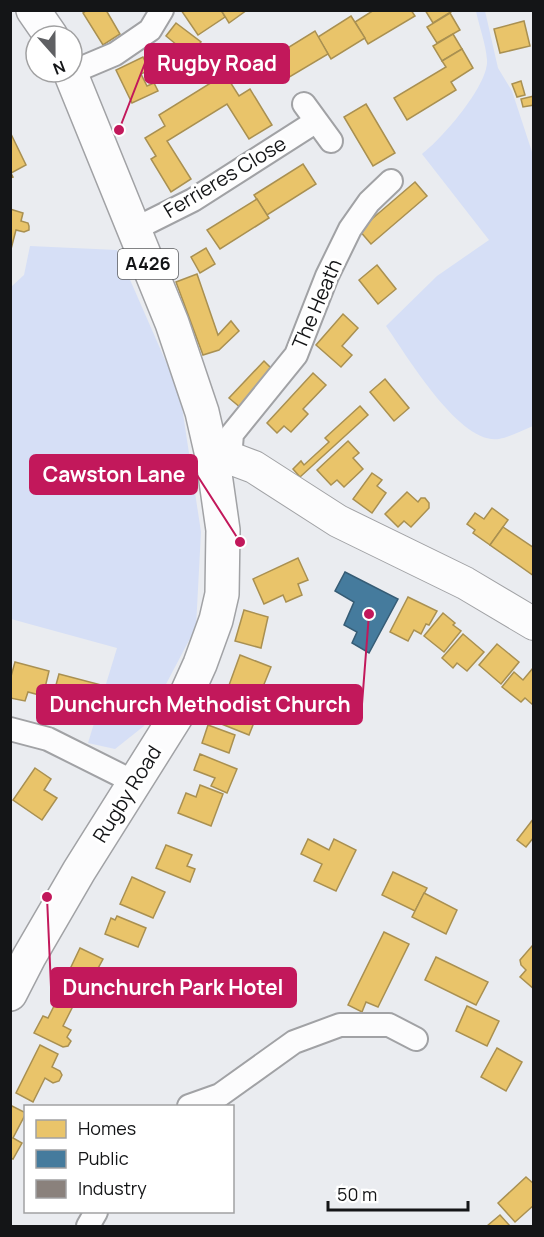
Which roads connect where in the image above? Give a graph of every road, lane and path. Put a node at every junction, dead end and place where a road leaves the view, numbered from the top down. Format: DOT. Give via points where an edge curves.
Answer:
graph roads {
  1 [pos="33,10"];
  2 [pos="162,10"];
  3 [pos="43,24"];
  4 [pos="84,66"];
  5 [pos="75,84"];
  6 [pos="331,141"];
  7 [pos="391,182"];
  8 [pos="134,230"];
  9 [pos="222,459"];
  10 [pos="534,624"];
  11 [pos="10,729"];
  12 [pos="134,782"];
  13 [pos="10,994"];
  14 [pos="416,1039"];
  15 [pos="194,1105"];
  16 [pos="95,1213"];
  17 [pos="88,1227"];
  1 -- 3 [label="main road"];
  2 -- 4 [label="street" via="150,30 115,54"];
  5 -- 8 [label="main road, Rugby Road / A426"];
  6 -- 8 [label="street, Ferrieres Close" via="310,113 193,200"];
  7 -- 9 [label="street, The Heath" via="369,202 350,229 296,355 232,434"];
  8 -- 9 [label="main road, Rugby Road / A426"];
  9 -- 10 [label="street" via="254,467 338,522 465,583"];
  9 -- 12 [label="main road, Rugby Road / A426" via="222,594 216,620 177,715"];
  11 -- 12 [label="street" via="48,739"];
  12 -- 13 [label="main road, Rugby Road / A426"];
  14 -- 15 [label="street" via="389,1025 340,1024 294,1042 220,1095"];
  16 -- 17 [label="street"];
}
